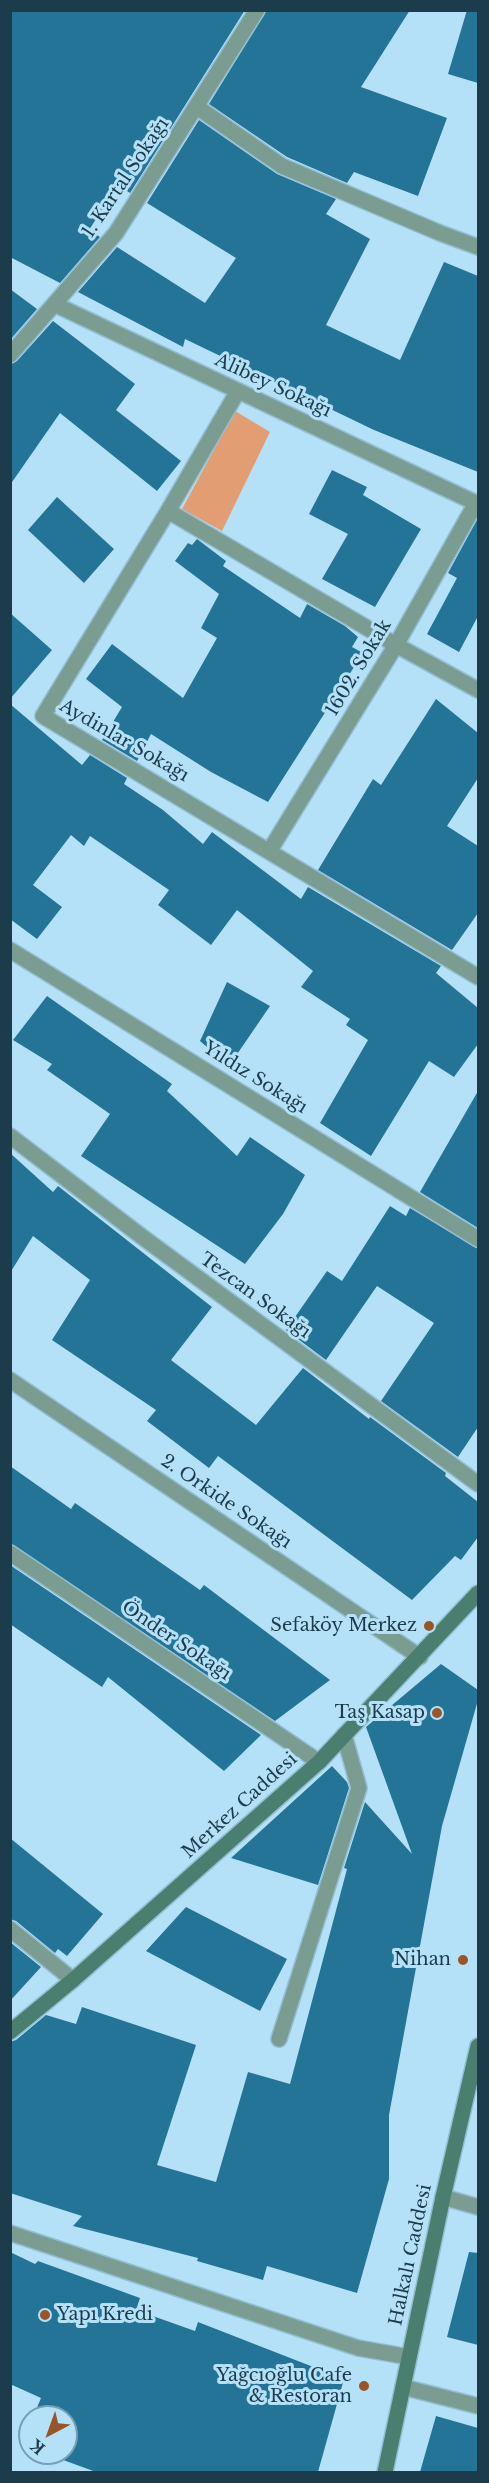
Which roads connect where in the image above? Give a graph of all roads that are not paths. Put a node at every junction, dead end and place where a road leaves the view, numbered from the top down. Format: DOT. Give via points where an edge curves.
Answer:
graph roads {
  1 [pos="257,10"];
  2 [pos="197,107"];
  3 [pos="478,247"];
  4 [pos="54,304"];
  5 [pos="10,356"];
  6 [pos="238,391"];
  7 [pos="477,503"];
  8 [pos="168,511"];
  9 [pos="396,645"];
  10 [pos="478,690"];
  11 [pos="270,850"];
  12 [pos="10,950"];
  13 [pos="478,977"];
  14 [pos="10,1136"];
  15 [pos="478,1239"];
  16 [pos="10,1380"];
  17 [pos="478,1484"];
  18 [pos="10,1553"];
  19 [pos="478,1593"];
  20 [pos="420,1657"];
  21 [pos="344,1735"];
  22 [pos="319,1762"];
  23 [pos="10,1929"];
  24 [pos="73,1980"];
  25 [pos="10,2032"];
  26 [pos="279,2039"];
  27 [pos="478,2046"];
  28 [pos="443,2197"];
  29 [pos="478,2207"];
  30 [pos="10,2233"];
  31 [pos="409,2357"];
  32 [pos="403,2387"];
  33 [pos="478,2406"];
  34 [pos="385,2472"];
  1 -- 2 [label="street, 1. Kartal Sokağı"];
  2 -- 3 [label="street" via="282,166"];
  2 -- 4 [label="street, 1. Kartal Sokağı" via="116,233"];
  4 -- 5 [label="street, 1. Kartal Sokağı"];
  4 -- 6 [label="street, Alibey Sokağı"];
  6 -- 7 [label="street, Alibey Sokağı"];
  6 -- 8 [label="street, Aydinlar Sokağı"];
  7 -- 9 [label="street, 1602. Sokak"];
  8 -- 9 [label="street"];
  8 -- 11 [label="street, Aydinlar Sokağı" via="43,717"];
  9 -- 10 [label="street"];
  9 -- 11 [label="street, 1602. Sokak"];
  11 -- 13 [label="street, Aydinlar Sokağı"];
  12 -- 15 [label="street, Yıldız Sokağı"];
  14 -- 17 [label="street, Tezcan Sokağı"];
  16 -- 20 [label="street, 2. Orkide Sokağı"];
  18 -- 22 [label="street, Önder Sokağı"];
  19 -- 20 [label="main road, Merkez Caddesi"];
  20 -- 21 [label="main road, Merkez Caddesi"];
  21 -- 22 [label="main road, Merkez Caddesi"];
  21 -- 26 [label="street" via="359,1788"];
  22 -- 24 [label="main road, Merkez Caddesi"];
  23 -- 24 [label="street"];
  24 -- 25 [label="main road, Merkez Caddesi"];
  27 -- 28 [label="main road, Halkalı Caddesi"];
  28 -- 29 [label="street"];
  28 -- 31 [label="main road, Halkalı Caddesi"];
  30 -- 31 [label="street" via="358,2348"];
  31 -- 32 [label="main road, Halkalı Caddesi"];
  32 -- 33 [label="street"];
  32 -- 34 [label="main road, Halkalı Caddesi"];
}
